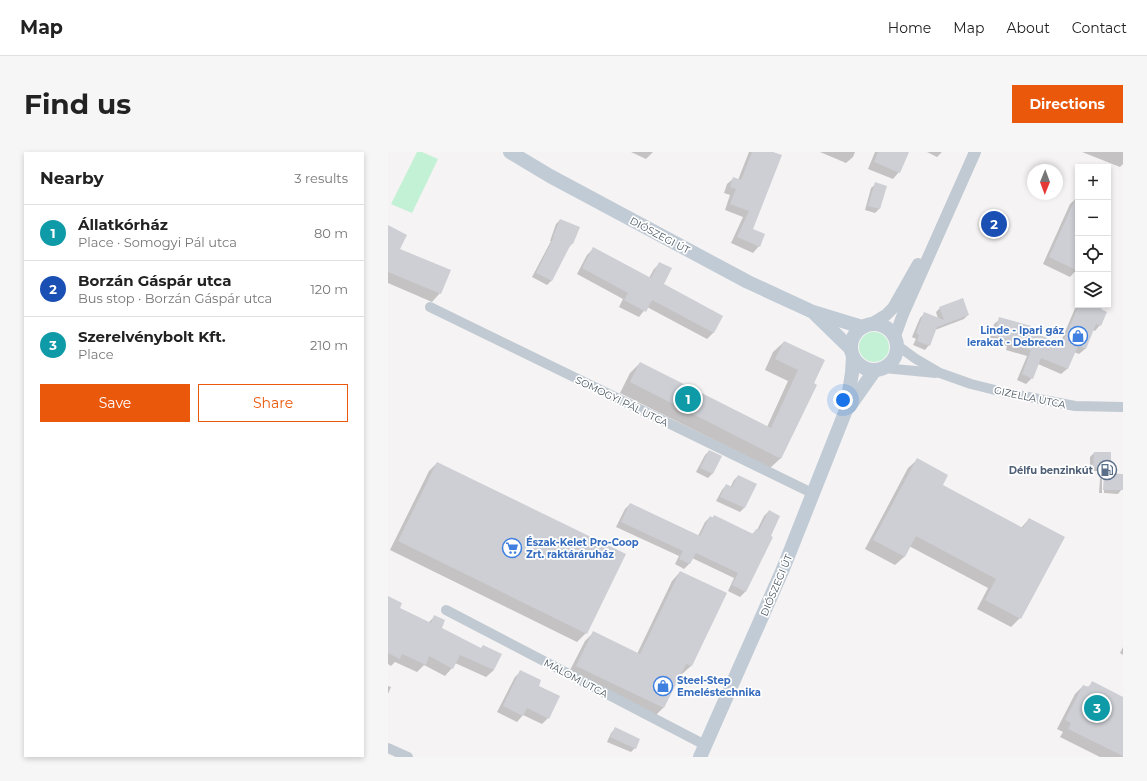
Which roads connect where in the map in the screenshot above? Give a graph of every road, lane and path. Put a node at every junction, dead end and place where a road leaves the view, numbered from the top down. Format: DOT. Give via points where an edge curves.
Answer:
graph roads {
  1 [pos="510,152"];
  2 [pos="975,152"];
  3 [pos="951,208"];
  4 [pos="430,308"];
  5 [pos="813,312"];
  6 [pos="867,326"];
  7 [pos="896,341"];
  8 [pos="852,353"];
  9 [pos="879,369"];
  10 [pos="940,373"];
  11 [pos="1123,407"];
  12 [pos="846,410"];
  13 [pos="814,494"];
  14 [pos="446,610"];
  15 [pos="388,748"];
  16 [pos="703,751"];
  17 [pos="408,757"];
  1 -- 5 [label="main road, DIÓSZEGI ÚT" via="748,282"];
  2 -- 3 [label="street"];
  3 -- 6 [label="street" via="893,308"];
  3 -- 7 [label="street" via="903,314"];
  4 -- 13 [label="street, SOMOGYI PÁL UTCA"];
  5 -- 6 [label="main road, DIÓSZEGI ÚT"];
  5 -- 8 [label="main road, DIÓSZEGI ÚT"];
  6 -- 7 [label="main road" via="881,325 889,329"];
  6 -- 8 [label="main road" via="856,333 852,340"];
  7 -- 9 [label="main road" via="896,355 891,363"];
  7 -- 10 [label="street, GIZELLA UTCA" via="916,359"];
  8 -- 9 [label="main road" via="858,364 866,369"];
  8 -- 12 [label="main road, DIÓSZEGI ÚT" via="852,373"];
  9 -- 10 [label="street, GIZELLA UTCA"];
  9 -- 12 [label="main road, DIÓSZEGI ÚT"];
  10 -- 11 [label="street, GIZELLA UTCA" via="1003,392 1075,406"];
  12 -- 13 [label="main road, DIÓSZEGI ÚT"];
  13 -- 16 [label="main road, DIÓSZEGI ÚT"];
  14 -- 16 [label="street, MALOM UTCA"];
  15 -- 17 [label="street"];
}
